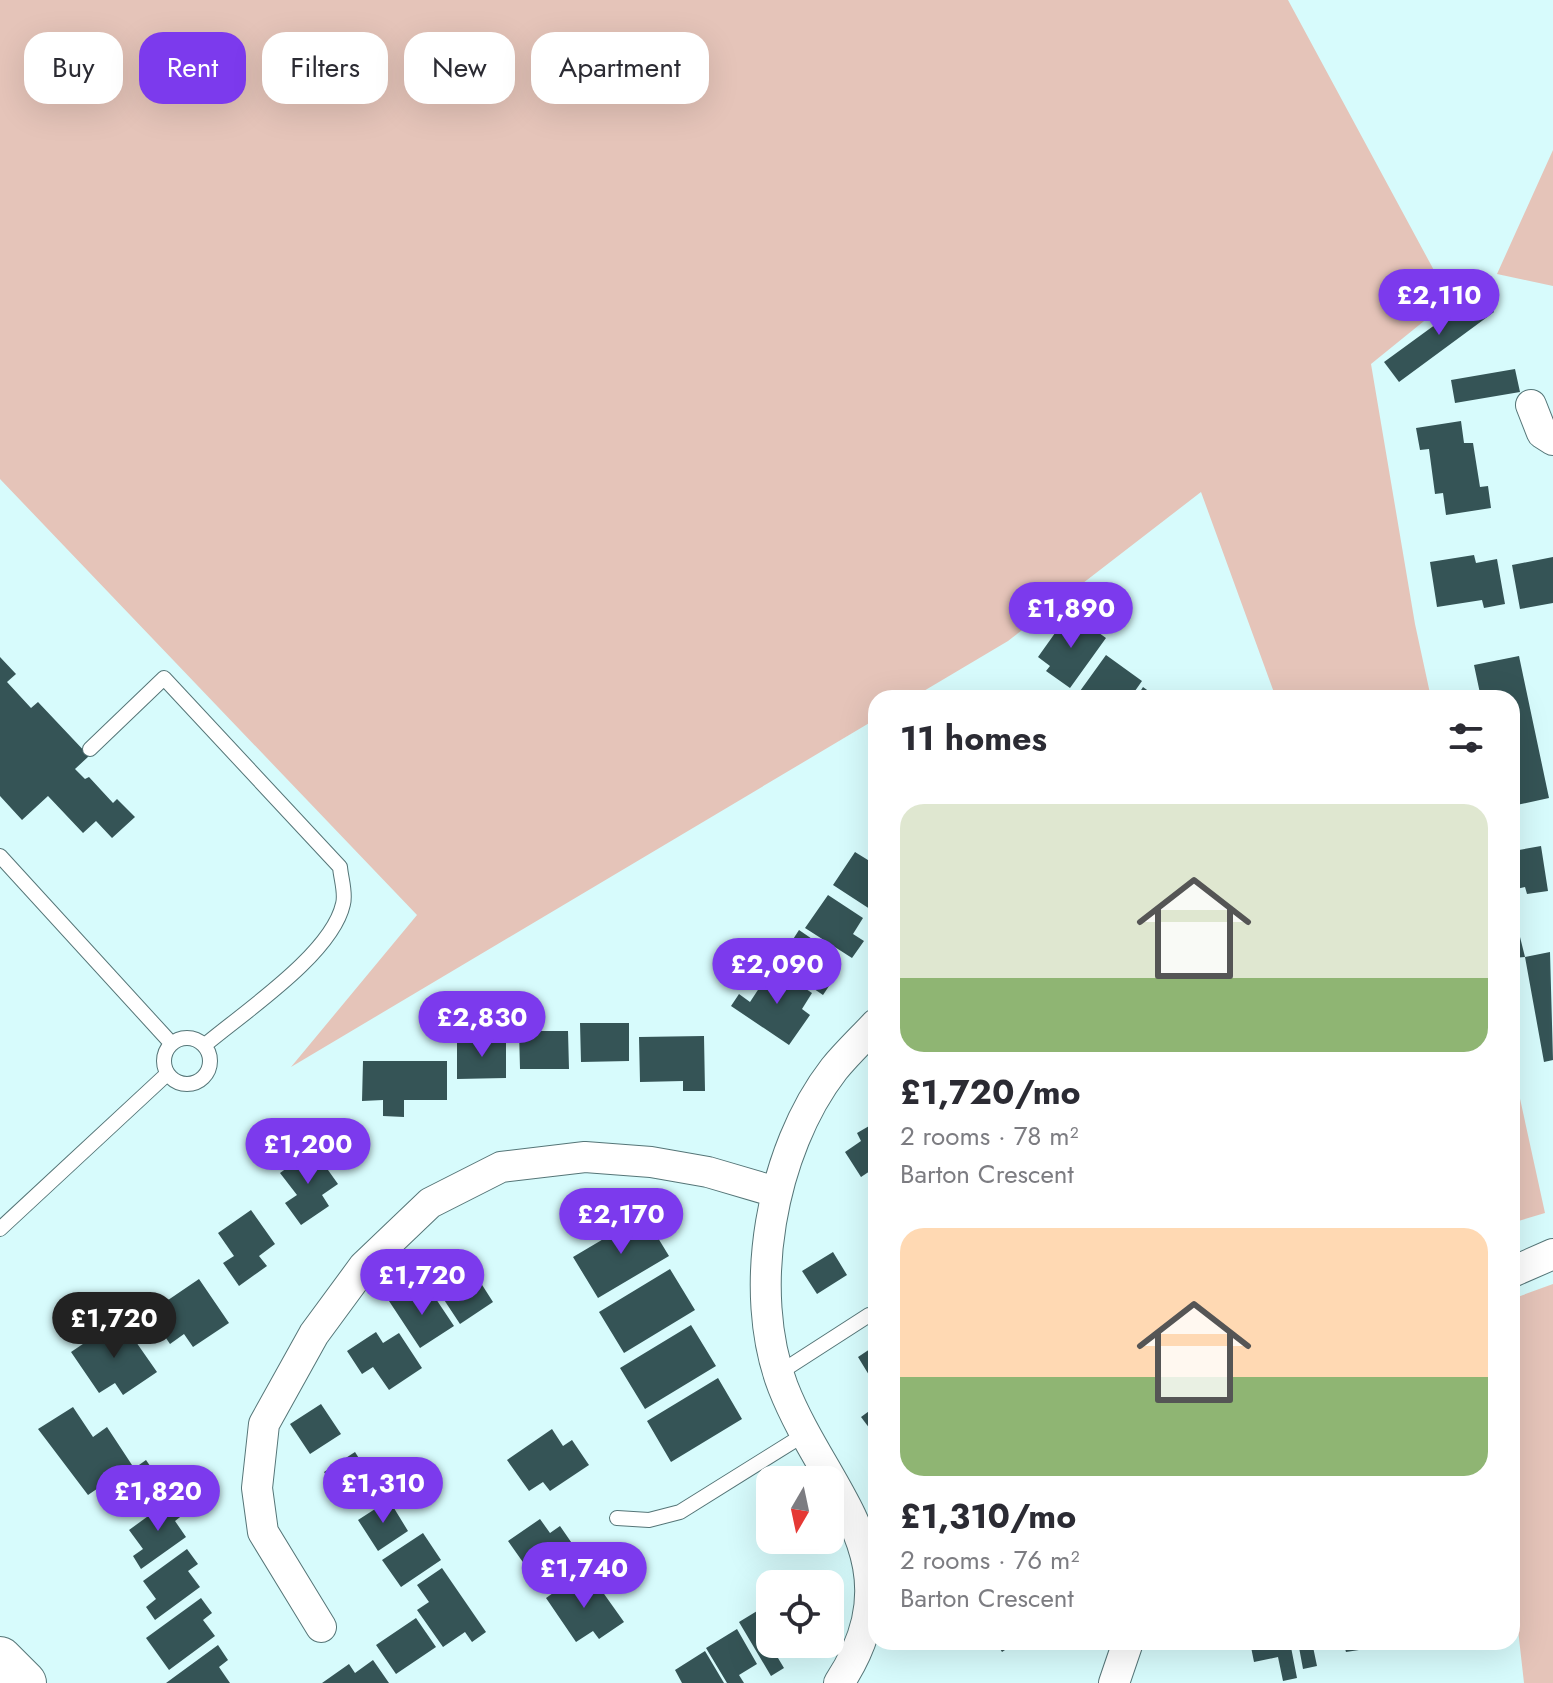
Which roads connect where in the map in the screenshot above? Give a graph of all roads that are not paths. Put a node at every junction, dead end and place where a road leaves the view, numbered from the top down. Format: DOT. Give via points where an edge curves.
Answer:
graph roads {
  1 [pos="1531,405"];
  2 [pos="1553,440"];
  3 [pos="90,749"];
  4 [pos="0,856"];
  5 [pos="868,1033"];
  6 [pos="171,1043"];
  7 [pos="205,1045"];
  8 [pos="167,1074"];
  9 [pos="776,1192"];
  10 [pos="0,1229"];
  11 [pos="1553,1254"];
  12 [pos="1520,1268"];
  13 [pos="868,1316"];
  14 [pos="779,1373"];
  15 [pos="805,1434"];
  16 [pos="617,1518"];
  17 [pos="868,1566"];
  18 [pos="868,1609"];
  19 [pos="321,1627"];
  20 [pos="1125,1650"];
  21 [pos="0,1659"];
  22 [pos="24,1683"];
  23 [pos="839,1683"];
  24 [pos="1114,1683"];
  1 -- 2 [label="street" via="1542,433"];
  3 -- 7 [label="lane" via="164,678 340,867 344,901 337,921 311,955"];
  4 -- 6 [label="lane"];
  5 -- 9 [label="street" via="833,1070 798,1131"];
  6 -- 7 [label="lane" via="182,1037"];
  6 -- 8 [label="lane" via="164,1052"];
  7 -- 8 [label="lane" via="209,1070 201,1080 176,1083"];
  8 -- 10 [label="lane"];
  9 -- 14 [label="street" via="768,1291 770,1343"];
  9 -- 19 [label="street" via="651,1162 585,1157 501,1167 430,1203 364,1266 314,1334 264,1424 257,1488 263,1532"];
  11 -- 12 [label="street"];
  13 -- 14 [label="lane"];
  14 -- 15 [label="street"];
  15 -- 16 [label="lane" via="680,1512 649,1520"];
  15 -- 17 [label="street" via="841,1492 864,1542"];
  18 -- 23 [label="street" via="866,1626"];
  20 -- 24 [label="street"];
  21 -- 22 [label="highway"];
}
